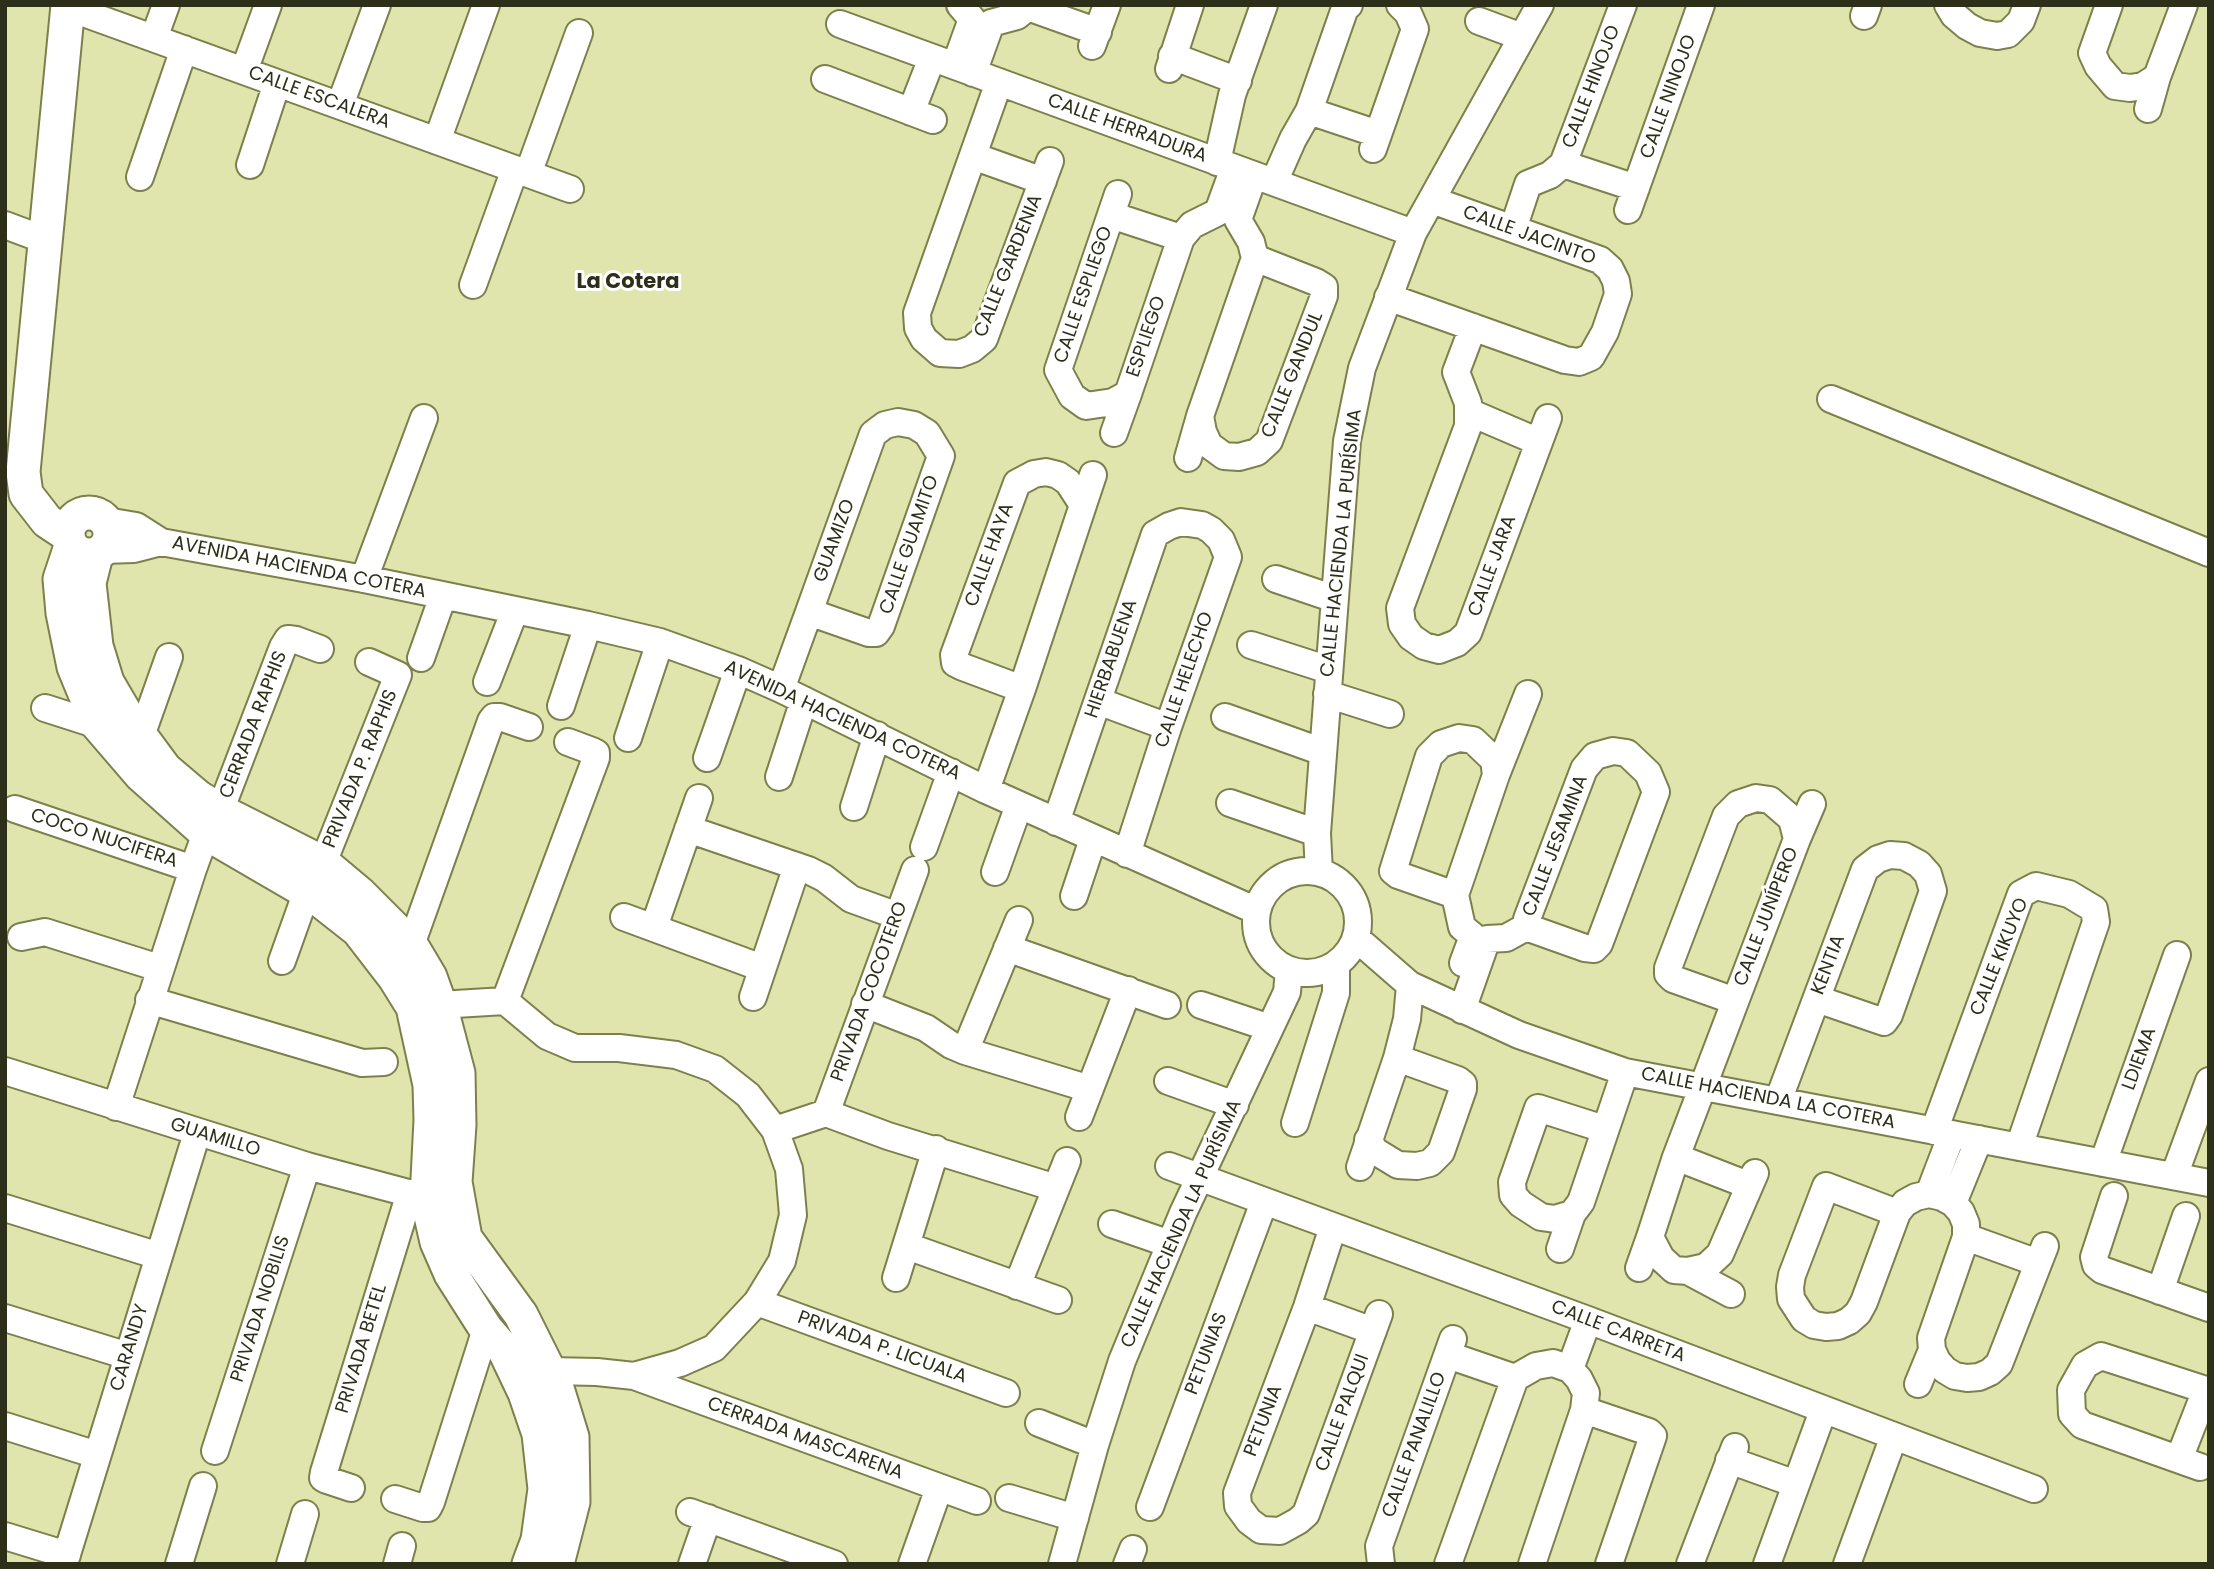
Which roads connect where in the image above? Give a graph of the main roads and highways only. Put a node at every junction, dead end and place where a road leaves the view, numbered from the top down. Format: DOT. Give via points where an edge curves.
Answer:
graph roads {
  1 [pos="68,6"];
  2 [pos="24,484"];
  3 [pos="88,537"];
  4 [pos="213,822"];
  5 [pos="315,877"];
  6 [pos="427,1006"];
  7 [pos="529,1564"];
  8 [pos="557,1564"];
  1 -- 2 [label="main road"];
  2 -- 3 [label="main road"];
  3 -- 4 [label="main road" via="96,646 107,682 165,769 198,797"];
  3 -- 4 [label="main road" via="60,579 74,667 98,725 141,775"];
  4 -- 5 [label="main road"];
  5 -- 6 [label="main road" via="395,978"];
  5 -- 6 [label="main road" via="360,894 411,945 430,977"];
  6 -- 7 [label="main road" via="431,1120 418,1195 451,1274 505,1351 539,1434 545,1489 538,1540"];
  6 -- 8 [label="main road" via="457,1073 455,1182 465,1238 521,1315 556,1385 572,1437 573,1502"];
}
